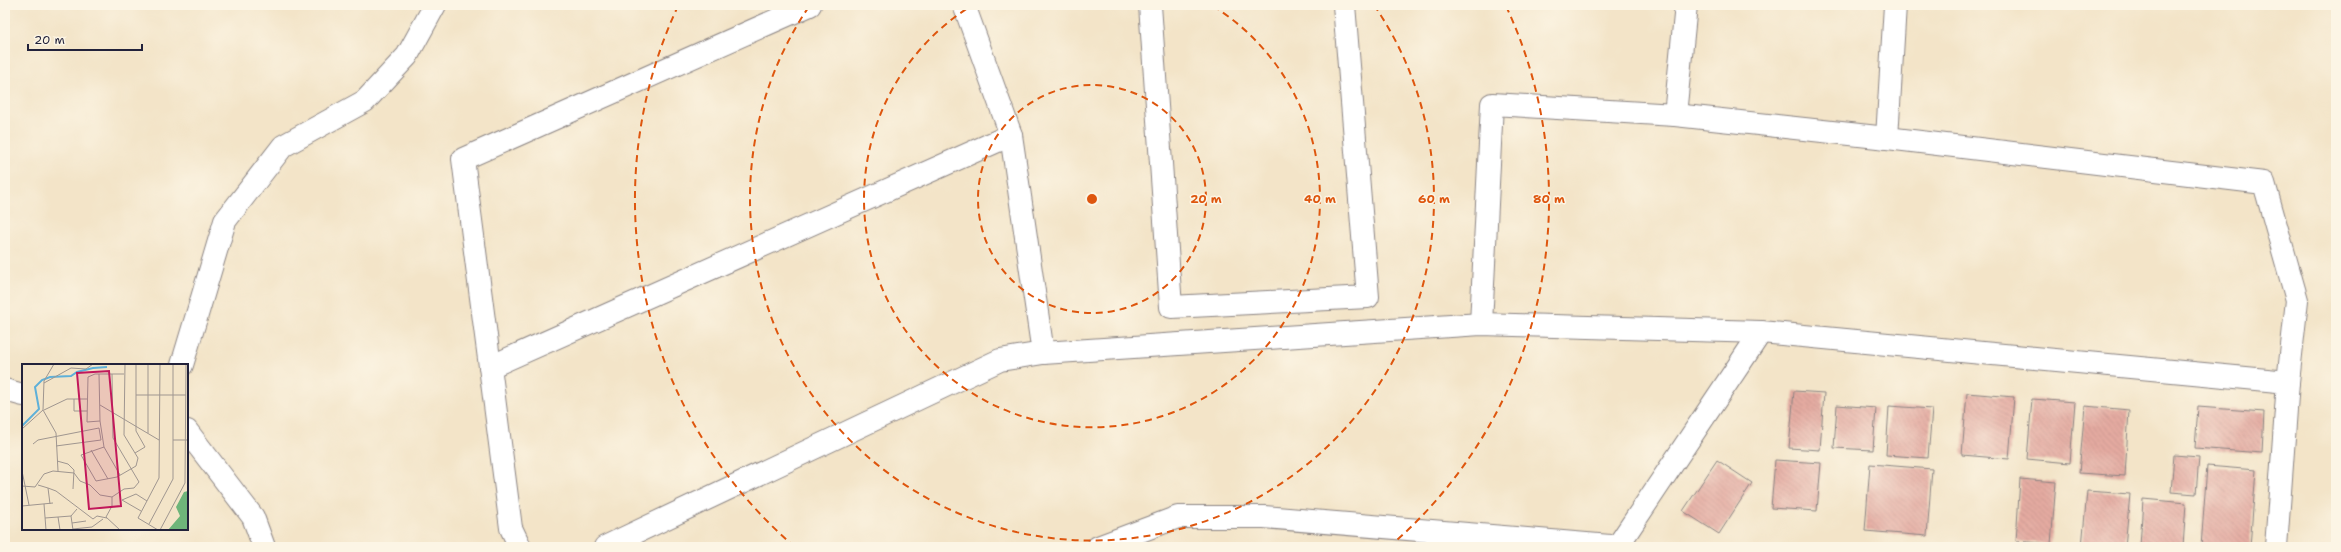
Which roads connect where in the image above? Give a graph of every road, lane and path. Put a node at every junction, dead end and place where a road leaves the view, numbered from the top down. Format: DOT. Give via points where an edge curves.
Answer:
graph roads {
  1 [pos="435,5"];
  2 [pos="810,5"];
  3 [pos="964,5"];
  4 [pos="1150,5"];
  5 [pos="1344,5"];
  6 [pos="1686,5"];
  7 [pos="1895,5"];
  8 [pos="1675,115"];
  9 [pos="1011,135"];
  10 [pos="1887,138"];
  11 [pos="1481,324"];
  12 [pos="1760,332"];
  13 [pos="1043,353"];
  14 [pos="182,364"];
  15 [pos="490,367"];
  16 [pos="2288,382"];
  17 [pos="5,390"];
  18 [pos="22,395"];
  19 [pos="188,432"];
  20 [pos="264,547"];
  21 [pos="520,547"];
  22 [pos="605,547"];
  23 [pos="1098,547"];
  24 [pos="1617,547"];
  25 [pos="1622,547"];
  26 [pos="2276,547"];
  1 -- 14 [label="street" via="407,56 365,101 283,146 225,221"];
  2 -- 15 [label="street" via="463,159"];
  3 -- 9 [label="street"];
  4 -- 5 [label="street" via="1171,307 1368,297"];
  6 -- 8 [label="street"];
  7 -- 10 [label="street"];
  8 -- 10 [label="street"];
  8 -- 11 [label="street" via="1492,104"];
  9 -- 13 [label="street"];
  9 -- 15 [label="street"];
  10 -- 16 [label="street" via="2264,183 2297,300"];
  11 -- 12 [label="street"];
  11 -- 13 [label="street"];
  12 -- 16 [label="street"];
  12 -- 24 [label="street"];
  13 -- 22 [label="street" via="1000,360"];
  15 -- 21 [label="street" via="511,528"];
  16 -- 26 [label="street"];
  17 -- 18 [label="street"];
  19 -- 20 [label="street" via="253,517"];
  23 -- 24 [label="street" via="1178,517 1264,517"];
  24 -- 25 [label="street"];
}
